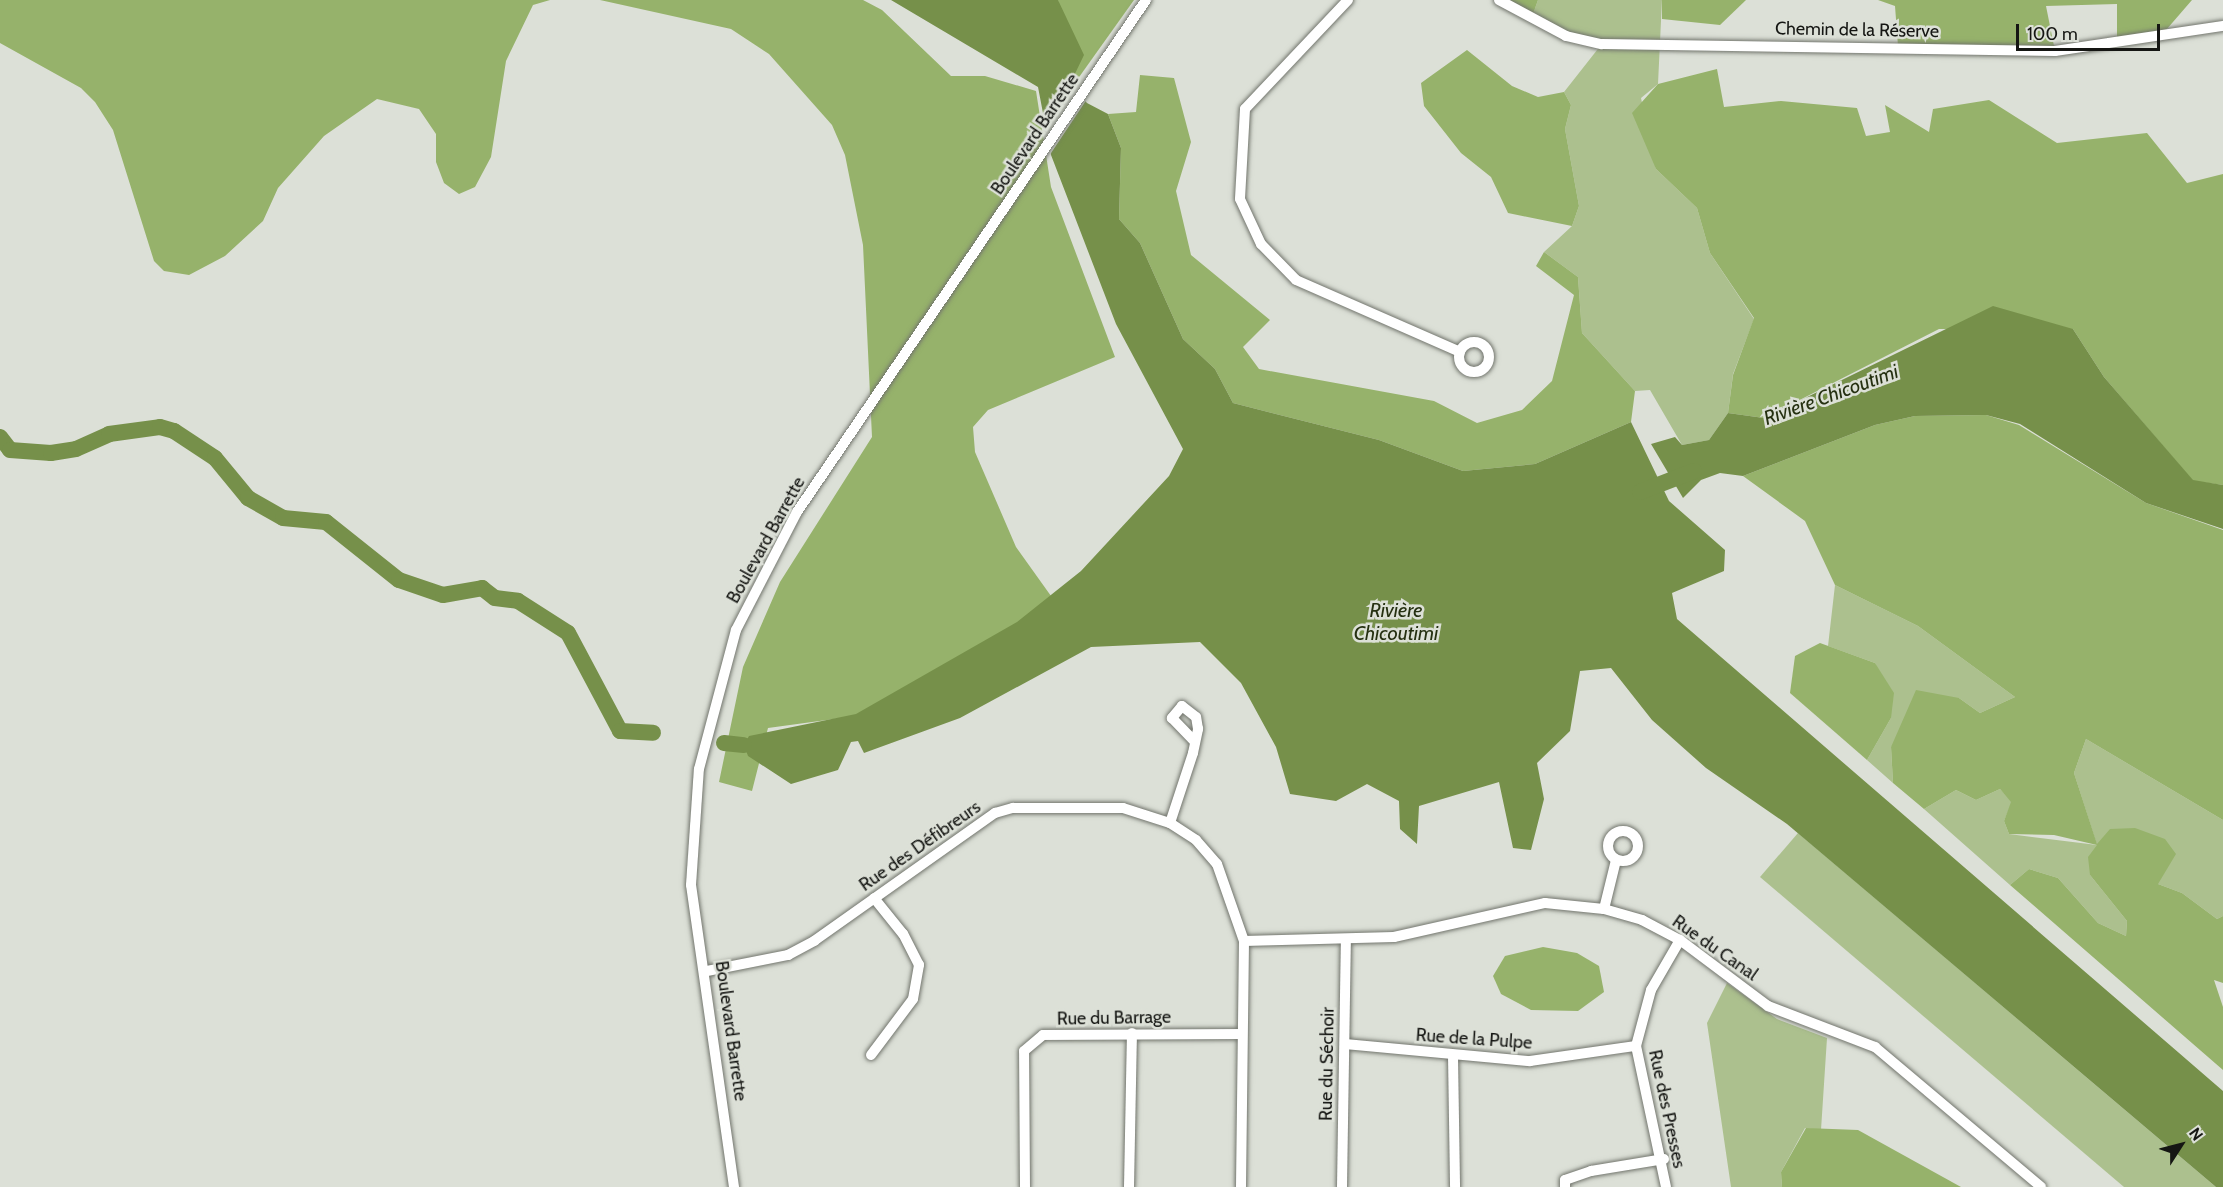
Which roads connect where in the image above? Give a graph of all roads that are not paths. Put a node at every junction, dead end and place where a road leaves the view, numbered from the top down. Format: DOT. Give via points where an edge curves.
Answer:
graph roads {
  1 [pos="1146,0"];
  2 [pos="1348,0"];
  3 [pos="1499,0"];
  4 [pos="2223,26"];
  5 [pos="1460,352"];
  6 [pos="1195,742"];
  7 [pos="1170,823"];
  8 [pos="1616,860"];
  9 [pos="874,898"];
  10 [pos="1604,909"];
  11 [pos="1680,940"];
  12 [pos="1244,941"];
  13 [pos="1346,942"];
  14 [pos="707,971"];
  15 [pos="1132,1033"];
  16 [pos="1239,1034"];
  17 [pos="1345,1044"];
  18 [pos="1636,1046"];
  19 [pos="871,1055"];
  20 [pos="1454,1056"];
  21 [pos="1664,1159"];
  22 [pos="734,1187"];
  23 [pos="1025,1187"];
  24 [pos="1129,1187"];
  25 [pos="1241,1187"];
  26 [pos="1342,1187"];
  27 [pos="1455,1187"];
  28 [pos="1565,1187"];
  29 [pos="1666,1187"];
  30 [pos="2041,1187"];
  1 -- 14 [label="street, Boulevard Barrette" via="796,512 736,630 699,769 691,885"];
  2 -- 5 [label="street" via="1245,109 1240,199 1261,244 1296,280"];
  3 -- 4 [label="street, Chemin de la Réserve" via="1566,36 1602,44 2055,51"];
  6 -- 7 [label="street"];
  7 -- 9 [label="street, Rue des Défibreurs" via="1123,808 1013,808 966,830"];
  7 -- 12 [label="street, Rue des Défibreurs" via="1196,840 1217,864"];
  8 -- 10 [label="street"];
  9 -- 14 [label="street, Rue des Défibreurs" via="788,955"];
  9 -- 19 [label="street" via="903,934 918,965 913,999"];
  10 -- 11 [label="street, Rue du Canal"];
  10 -- 13 [label="street, Rue du Canal" via="1545,903 1394,937"];
  11 -- 18 [label="street, Rue des Presses" via="1651,990"];
  11 -- 30 [label="street, Rue du Canal" via="1768,1006 1875,1047"];
  12 -- 13 [label="street, Rue du Canal"];
  12 -- 16 [label="street, Rue des Défibreurs"];
  13 -- 17 [label="street, Rue du Séchoir"];
  14 -- 22 [label="street, Boulevard Barrette"];
  15 -- 16 [label="street, Rue du Barrage"];
  15 -- 23 [label="street, Rue du Barrage" via="1043,1035 1024,1051"];
  15 -- 24 [label="street"];
  16 -- 25 [label="street, Rue des Défibreurs"];
  17 -- 20 [label="street, Rue de la Pulpe"];
  17 -- 26 [label="street, Rue du Séchoir"];
  18 -- 20 [label="street, Rue de la Pulpe" via="1530,1061"];
  18 -- 21 [label="street, Rue des Presses"];
  20 -- 27 [label="street"];
  21 -- 28 [label="street" via="1591,1171 1565,1180"];
  21 -- 29 [label="street, Rue des Presses"];
}
